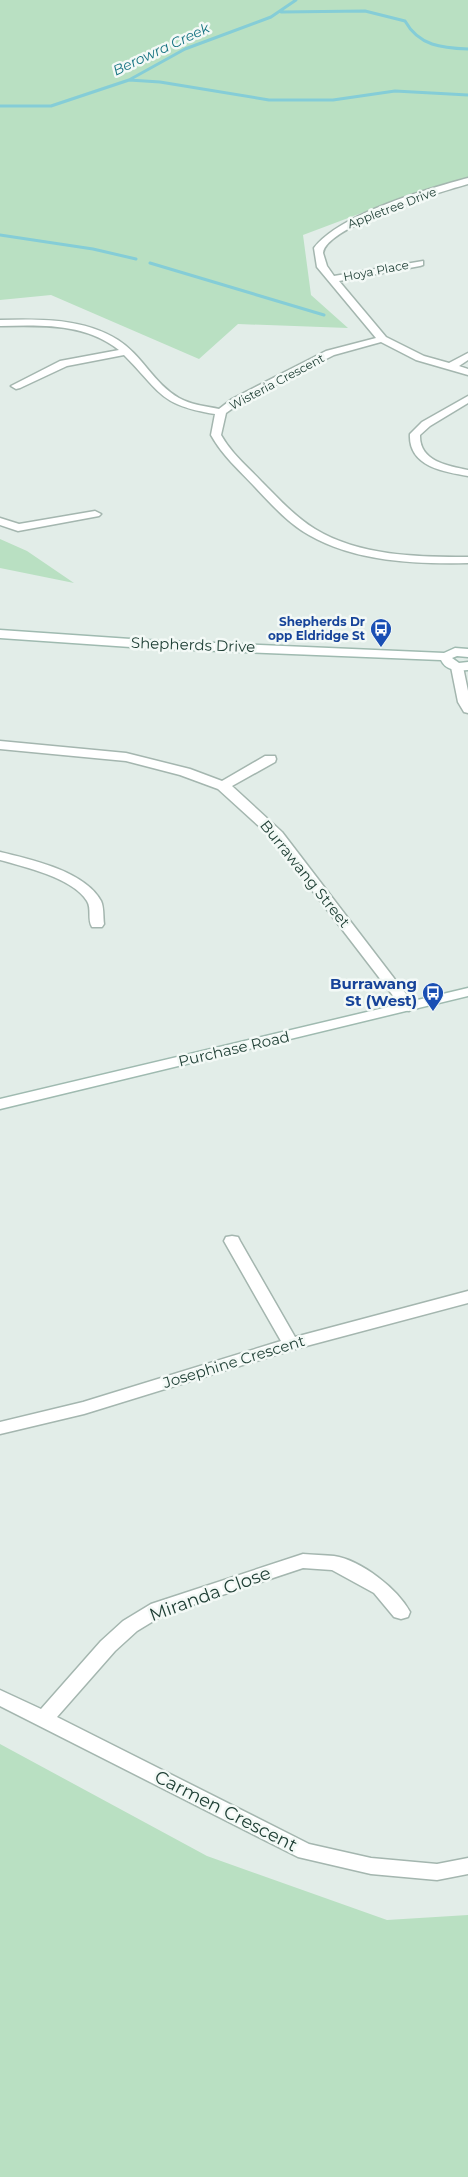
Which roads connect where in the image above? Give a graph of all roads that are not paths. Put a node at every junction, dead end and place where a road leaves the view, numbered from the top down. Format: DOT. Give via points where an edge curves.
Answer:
graph roads {
  1 [pos="468,181"];
  2 [pos="420,262"];
  3 [pos="332,279"];
  4 [pos="0,322"];
  5 [pos="382,339"];
  6 [pos="125,352"];
  7 [pos="468,356"];
  8 [pos="450,367"];
  9 [pos="468,372"];
  10 [pos="16,386"];
  11 [pos="468,399"];
  12 [pos="221,412"];
  13 [pos="468,473"];
  14 [pos="95,514"];
  15 [pos="0,521"];
  16 [pos="468,560"];
  17 [pos="0,634"];
  18 [pos="468,653"];
  19 [pos="446,657"];
  20 [pos="462,666"];
  21 [pos="468,709"];
  22 [pos="0,745"];
  23 [pos="270,759"];
  24 [pos="223,786"];
  25 [pos="0,856"];
  26 [pos="97,924"];
  27 [pos="468,992"];
  28 [pos="409,1007"];
  29 [pos="0,1104"];
  30 [pos="232,1241"];
  31 [pos="468,1297"];
  32 [pos="291,1344"];
  33 [pos="0,1428"];
  34 [pos="402,1612"];
  35 [pos="0,1697"];
  36 [pos="44,1719"];
  37 [pos="468,1866"];
  1 -- 3 [label="street, Appletree Drive" via="360,219 336,231 320,246 318,254"];
  2 -- 3 [label="street, Hoya Place"];
  3 -- 5 [label="street, Appletree Drive"];
  4 -- 6 [label="street" via="49,323 89,330 117,344"];
  5 -- 8 [label="street, Appletree Drive" via="401,350"];
  5 -- 12 [label="street, Wisteria Crescent" via="330,353 236,400"];
  6 -- 10 [label="street" via="64,363"];
  6 -- 12 [label="street" via="170,398"];
  7 -- 8 [label="street"];
  8 -- 9 [label="street, Appletree Drive"];
  11 -- 13 [label="street" via="415,434 415,446 425,458 445,469"];
  12 -- 16 [label="street, Wisteria Crescent" via="216,435 224,449 296,521 314,532 341,544 375,553"];
  14 -- 15 [label="street" via="18,528"];
  17 -- 19 [label="street, Shepherds Drive" via="145,644"];
  18 -- 19 [label="street, Shepherds Drive" via="455,652"];
  19 -- 20 [label="street" via="447,662"];
  20 -- 21 [label="street" via="464,702"];
  22 -- 24 [label="street, Burrawang Street" via="126,757 185,772"];
  23 -- 24 [label="street"];
  24 -- 28 [label="street, Burrawang Street" via="278,835"];
  25 -- 26 [label="street" via="42,868 76,884 94,902"];
  27 -- 28 [label="street, Purchase Road"];
  28 -- 29 [label="street, Purchase Road"];
  30 -- 32 [label="street"];
  31 -- 32 [label="street, Josephine Crescent"];
  32 -- 33 [label="street, Josephine Crescent" via="84,1408"];
  34 -- 36 [label="street, Miranda Close" via="380,1588 360,1575 335,1563 304,1561 158,1608 130,1626 108,1646"];
  35 -- 36 [label="street, Carmen Crescent"];
  36 -- 37 [label="street, Carmen Crescent" via="305,1851 371,1866 437,1872"];
}
